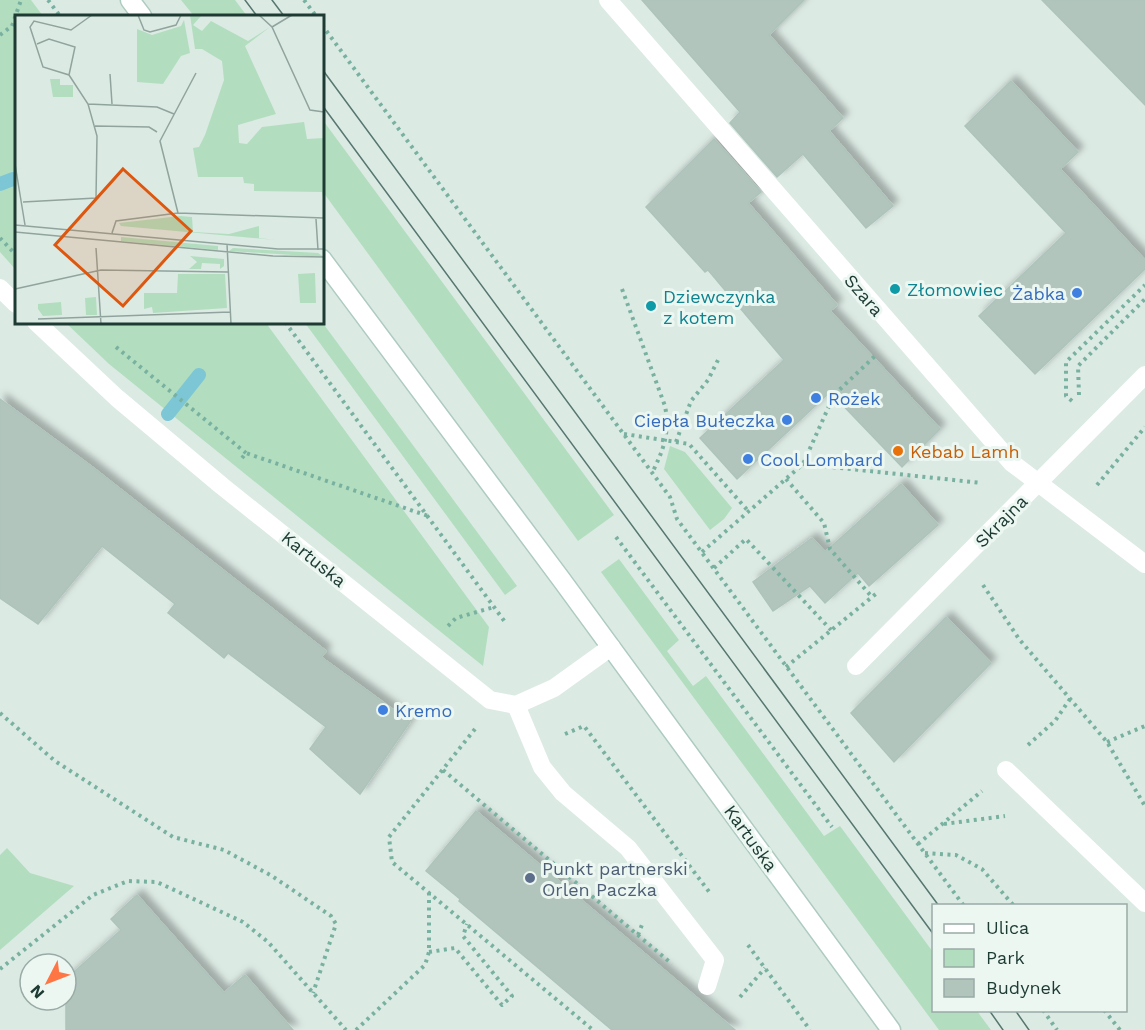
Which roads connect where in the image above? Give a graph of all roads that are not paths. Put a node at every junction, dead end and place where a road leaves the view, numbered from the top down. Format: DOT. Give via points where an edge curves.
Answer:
graph roads {
  1 [pos="130,0"];
  2 [pos="608,0"];
  3 [pos="141,15"];
  4 [pos="324,262"];
  5 [pos="0,288"];
  6 [pos="15,303"];
  7 [pos="38,324"];
  8 [pos="1145,375"];
  9 [pos="1038,484"];
  10 [pos="1145,564"];
  11 [pos="611,647"];
  12 [pos="856,666"];
  13 [pos="516,705"];
  14 [pos="1006,770"];
  15 [pos="1145,903"];
  16 [pos="706,986"];
  17 [pos="891,1030"];
  1 -- 3 [label="street"];
  2 -- 9 [label="street, Szara" via="1012,463"];
  4 -- 11 [label="street, Kartuska"];
  5 -- 6 [label="street"];
  7 -- 13 [label="street, Kartuska" via="117,398 463,681 490,700"];
  8 -- 9 [label="street, Skrajna"];
  9 -- 10 [label="street, Szara"];
  9 -- 12 [label="street, Skrajna"];
  11 -- 13 [label="street" via="554,688"];
  11 -- 17 [label="street, Kartuska"];
  13 -- 16 [label="street" via="542,767 556,785 628,848 715,960"];
  14 -- 15 [label="street"];
}
